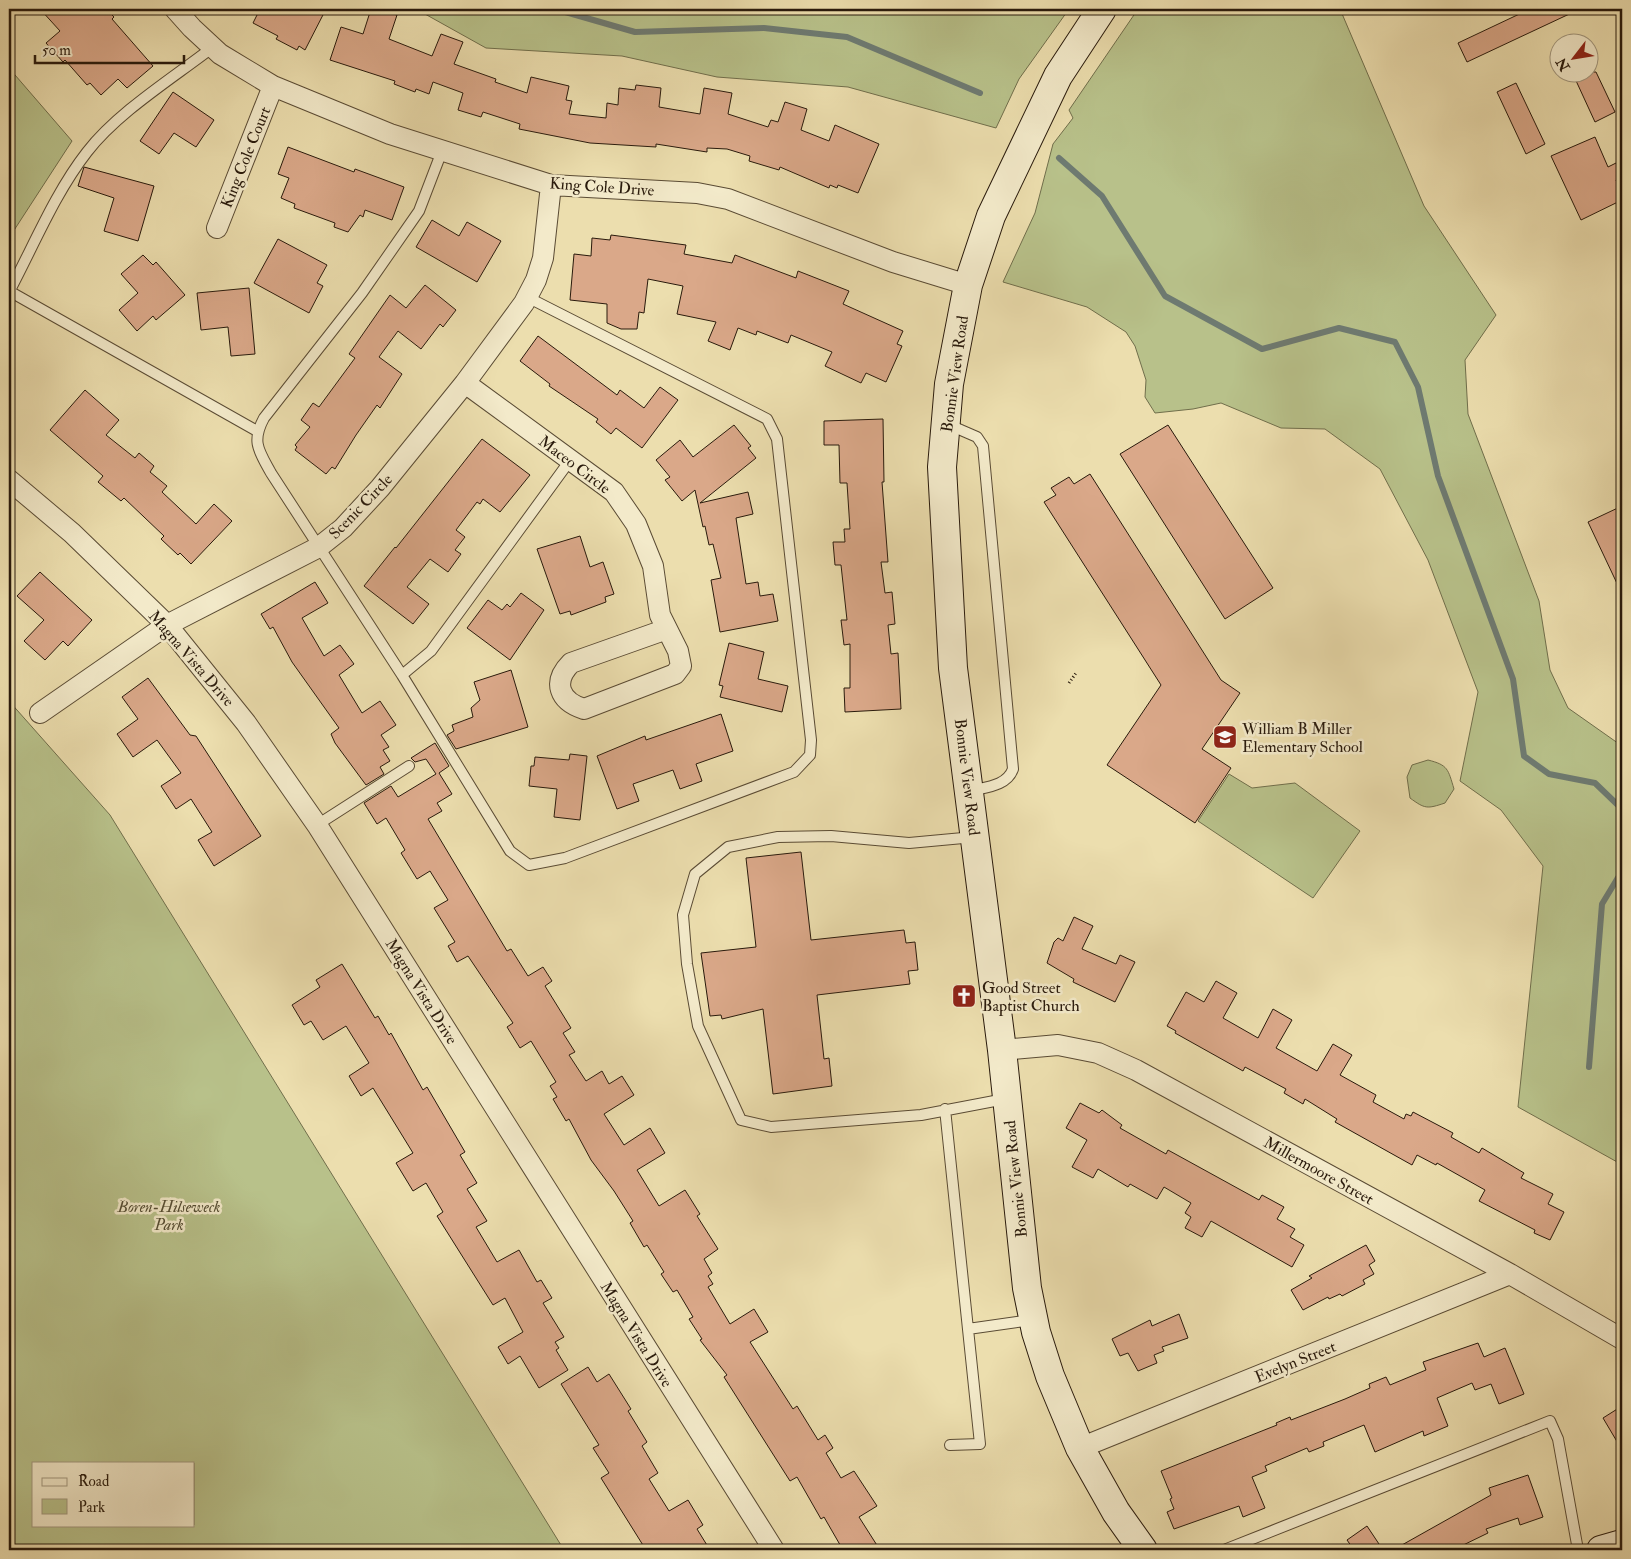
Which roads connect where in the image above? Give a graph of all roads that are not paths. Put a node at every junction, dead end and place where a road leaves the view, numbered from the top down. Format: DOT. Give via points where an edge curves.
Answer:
graph roads {
  1 [pos="175,9"];
  2 [pos="1102,9"];
  3 [pos="213,47"];
  4 [pos="274,86"];
  5 [pos="442,151"];
  6 [pos="551,184"];
  7 [pos="217,228"];
  8 [pos="968,285"];
  9 [pos="9,292"];
  10 [pos="527,297"];
  11 [pos="465,383"];
  12 [pos="946,424"];
  13 [pos="257,431"];
  14 [pos="571,459"];
  15 [pos="9,480"];
  16 [pos="319,546"];
  17 [pos="167,625"];
  18 [pos="667,629"];
  19 [pos="402,675"];
  20 [pos="40,713"];
  21 [pos="409,766"];
  22 [pos="970,791"];
  23 [pos="317,825"];
  24 [pos="975,837"];
  25 [pos="1002,1050"];
  26 [pos="1006,1098"];
  27 [pos="945,1109"];
  28 [pos="1510,1274"];
  29 [pos="1034,1320"];
  30 [pos="968,1329"];
  31 [pos="1622,1339"];
  32 [pos="950,1445"];
  33 [pos="1080,1448"];
  34 [pos="1622,1544"];
  35 [pos="774,1550"];
  36 [pos="1143,1550"];
  37 [pos="1224,1550"];
  38 [pos="1578,1550"];
  39 [pos="1601,1550"];
  1 -- 3 [label="street, King Cole Drive"];
  2 -- 8 [label="street, Bonnie View Road" via="1058,76 1036,120 992,216"];
  3 -- 4 [label="street, King Cole Drive"];
  3 -- 9 [label="lane" via="109,127 88,151 69,177"];
  4 -- 5 [label="street, King Cole Drive" via="390,134"];
  4 -- 7 [label="street, King Cole Court"];
  5 -- 6 [label="street, King Cole Drive"];
  5 -- 13 [label="lane" via="419,212"];
  6 -- 8 [label="street, King Cole Drive" via="696,192 728,199 893,262"];
  6 -- 10 [label="street, Scenic Circle" via="543,258"];
  8 -- 12 [label="street, Bonnie View Road" via="949,384"];
  9 -- 13 [label="lane"];
  10 -- 11 [label="street, Scenic Circle"];
  10 -- 19 [label="lane" via="767,419 777,439 811,740 810,755 794,772 741,793 565,858 529,865 510,851"];
  11 -- 14 [label="street, Maceo Circle"];
  11 -- 16 [label="street, Scenic Circle" via="380,488 343,528"];
  12 -- 22 [label="street, Bonnie View Road" via="942,467 953,668"];
  12 -- 22 [label="lane" via="977,437 982,446 1013,769 1011,775 1000,783"];
  13 -- 16 [label="lane" via="257,448"];
  14 -- 18 [label="street, Maceo Circle" via="614,492 636,524 653,566 660,615"];
  14 -- 19 [label="lane" via="432,651"];
  15 -- 17 [label="street, Magna Vista Drive" via="72,533"];
  16 -- 17 [label="street, Scenic Circle"];
  16 -- 19 [label="lane"];
  17 -- 20 [label="street, Scenic Circle"];
  17 -- 23 [label="street, Magna Vista Drive" via="246,723"];
  18 -- 18 [label="street, Maceo Circle" via="571,663 562,672 563,696 571,705 584,709 675,674 681,666 678,650"];
  21 -- 23 [label="lane"];
  22 -- 24 [label="street, Bonnie View Road"];
  23 -- 35 [label="street, Magna Vista Drive"];
  24 -- 25 [label="street, Bonnie View Road"];
  24 -- 27 [label="lane" via="908,843 831,836 778,837 728,847 695,874 683,915 687,964 698,1026 742,1120 770,1127 921,1115"];
  25 -- 26 [label="street, Bonnie View Road"];
  25 -- 28 [label="street, Millermoore Street" via="1058,1045 1098,1053 1136,1070"];
  26 -- 27 [label="lane"];
  26 -- 29 [label="street, Bonnie View Road" via="1027,1288"];
  27 -- 30 [label="lane"];
  28 -- 31 [label="street, Millermoore Street"];
  28 -- 33 [label="street, Evelyn Street"];
  29 -- 30 [label="lane"];
  29 -- 33 [label="street, Bonnie View Road" via="1050,1376"];
  30 -- 32 [label="lane" via="980,1444"];
  33 -- 36 [label="street, Bonnie View Road" via="1116,1512"];
  34 -- 39 [label="street"];
  37 -- 38 [label="lane" via="1550,1421 1558,1439"];
}
